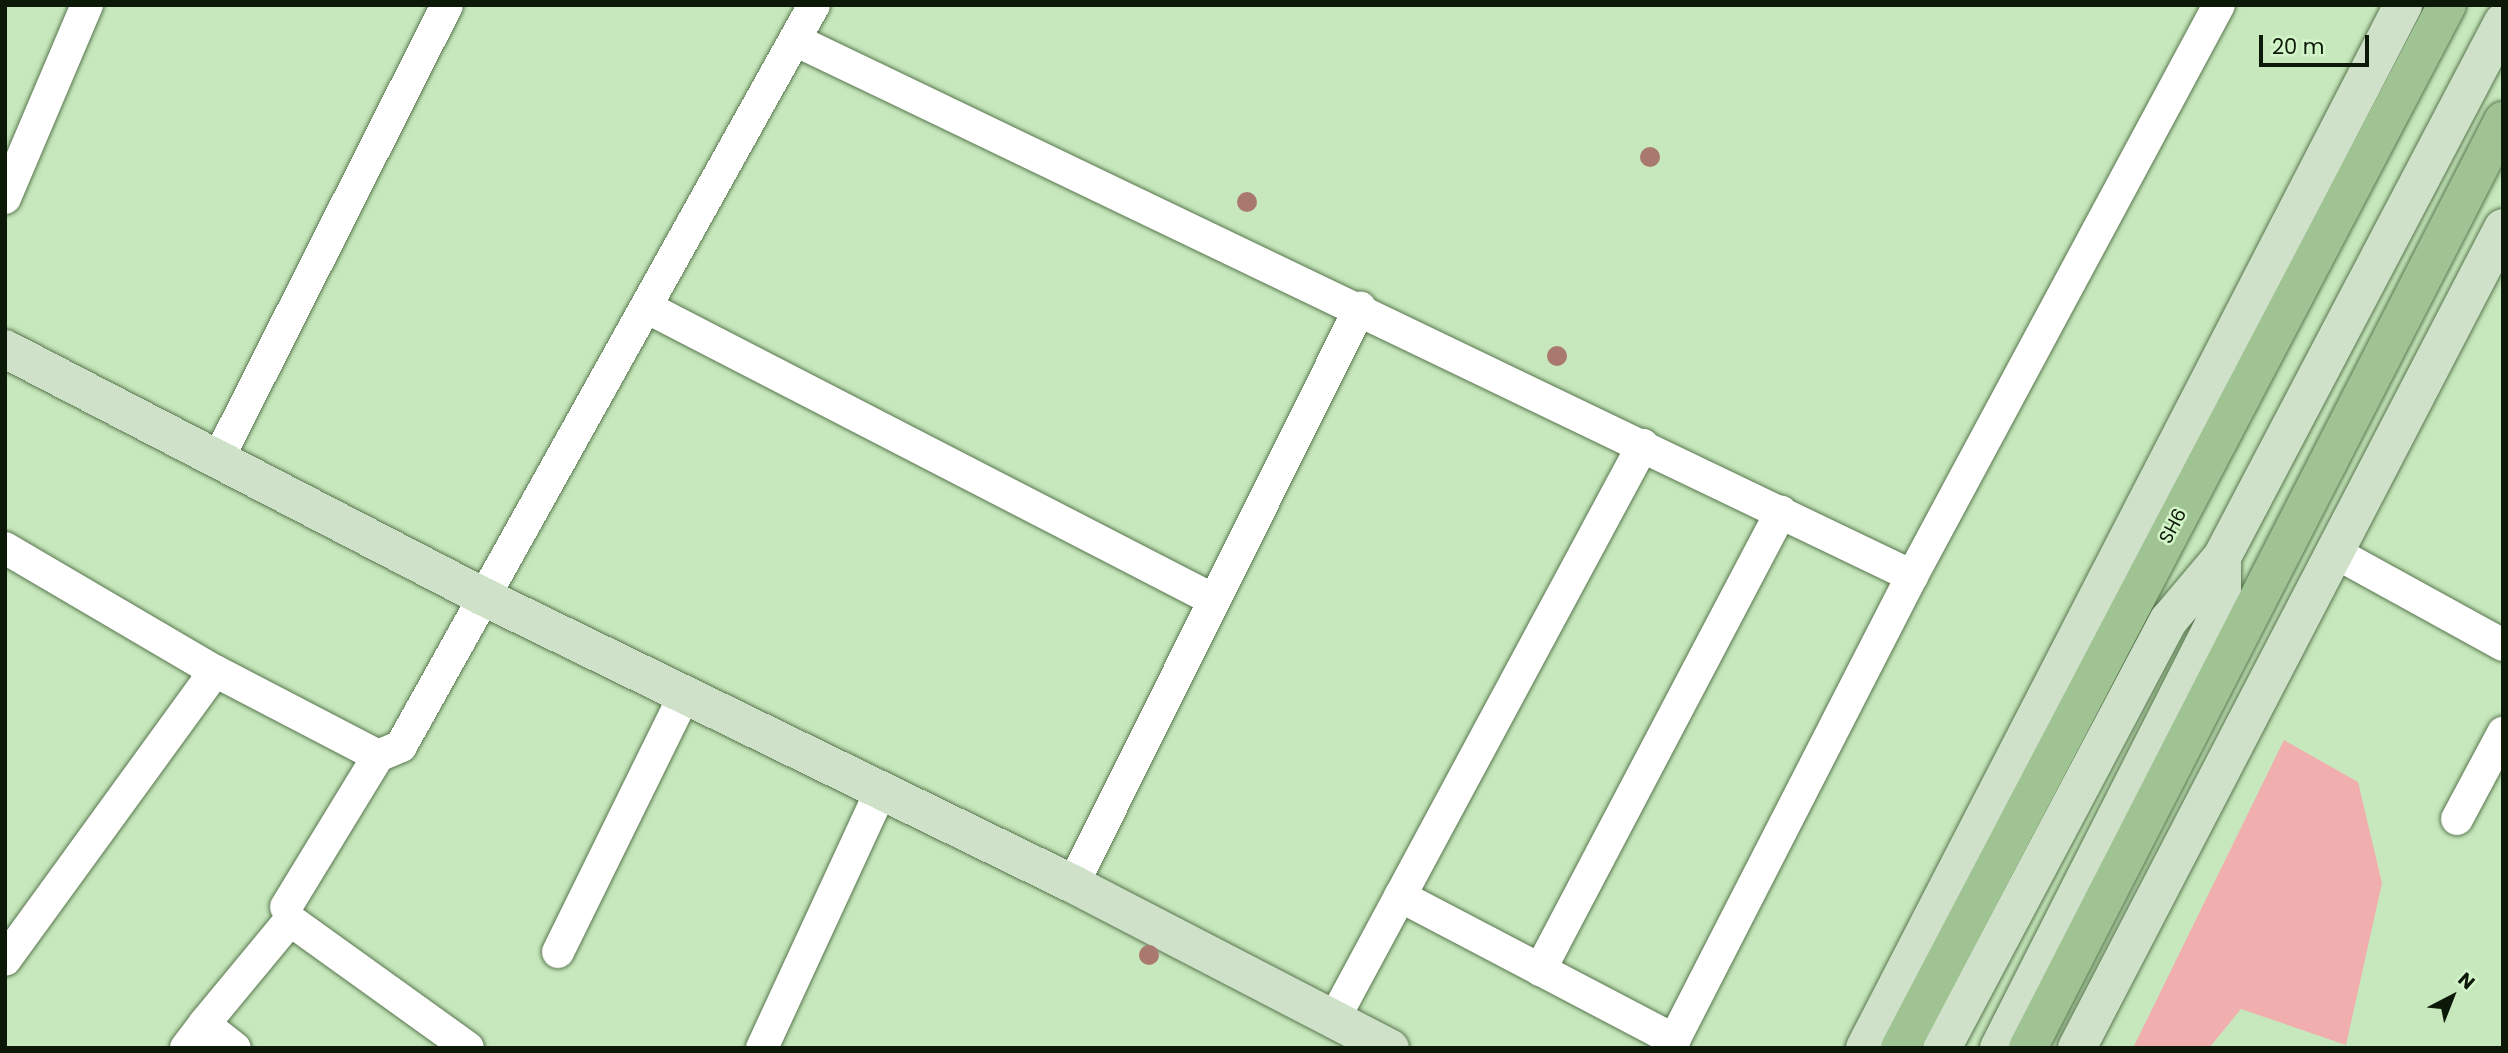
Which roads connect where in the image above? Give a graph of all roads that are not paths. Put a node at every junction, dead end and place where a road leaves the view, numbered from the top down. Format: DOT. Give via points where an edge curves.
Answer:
graph roads {
  1 [pos="87,5"];
  2 [pos="447,5"];
  3 [pos="814,5"];
  4 [pos="2219,5"];
  5 [pos="2403,5"];
  6 [pos="2446,6"];
  7 [pos="2503,22"];
  8 [pos="797,41"];
  9 [pos="2503,121"];
  10 [pos="8,185"];
  11 [pos="2503,228"];
  12 [pos="646,307"];
  13 [pos="1360,308"];
  14 [pos="5,349"];
  15 [pos="1643,445"];
  16 [pos="218,459"];
  17 [pos="1781,513"];
  18 [pos="5,548"];
  19 [pos="2334,552"];
  20 [pos="2222,556"];
  21 [pos="1912,576"];
  22 [pos="482,596"];
  23 [pos="1214,600"];
  24 [pos="2503,645"];
  25 [pos="215,671"];
  26 [pos="685,694"];
  27 [pos="2503,733"];
  28 [pos="378,756"];
  29 [pos="881,790"];
  30 [pos="2457,819"];
  31 [pos="1073,884"];
  32 [pos="1400,896"];
  33 [pos="286,907"];
  34 [pos="558,952"];
  35 [pos="5,960"];
  36 [pos="1540,970"];
  37 [pos="1334,1019"];
  38 [pos="195,1036"];
  39 [pos="1672,1044"];
  40 [pos="235,1048"];
  41 [pos="468,1048"];
  42 [pos="762,1048"];
  43 [pos="1390,1048"];
  44 [pos="1866,1048"];
  45 [pos="1900,1048"];
  46 [pos="1942,1048"];
  47 [pos="1999,1048"];
  48 [pos="2028,1048"];
  49 [pos="2077,1048"];
  1 -- 10 [label="street"];
  2 -- 16 [label="street"];
  3 -- 8 [label="street"];
  4 -- 21 [label="street"];
  5 -- 44 [label="street"];
  6 -- 45 [label="main road, SH6"];
  7 -- 20 [label="street"];
  8 -- 12 [label="street"];
  8 -- 13 [label="street"];
  9 -- 48 [label="main road"];
  11 -- 19 [label="street"];
  12 -- 22 [label="street"];
  12 -- 23 [label="street"];
  13 -- 15 [label="street"];
  13 -- 23 [label="street"];
  14 -- 16 [label="street"];
  15 -- 17 [label="street"];
  15 -- 32 [label="street"];
  16 -- 22 [label="street"];
  17 -- 21 [label="street"];
  17 -- 36 [label="street"];
  18 -- 25 [label="street"];
  19 -- 24 [label="street"];
  19 -- 49 [label="street"];
  20 -- 46 [label="street" via="2169,620"];
  20 -- 47 [label="street" via="2222,597 2214,624"];
  21 -- 39 [label="street"];
  22 -- 26 [label="street"];
  22 -- 28 [label="street" via="401,746"];
  23 -- 31 [label="street"];
  25 -- 28 [label="street"];
  25 -- 35 [label="street"];
  26 -- 29 [label="street"];
  26 -- 34 [label="street"];
  27 -- 30 [label="street"];
  28 -- 33 [label="street"];
  29 -- 31 [label="street"];
  29 -- 42 [label="street"];
  31 -- 37 [label="street"];
  32 -- 36 [label="street"];
  32 -- 37 [label="street"];
  36 -- 39 [label="street"];
  37 -- 43 [label="street"];
  38 -- 40 [label="street"];
  38 -- 41 [label="street" via="290,920"];
}
